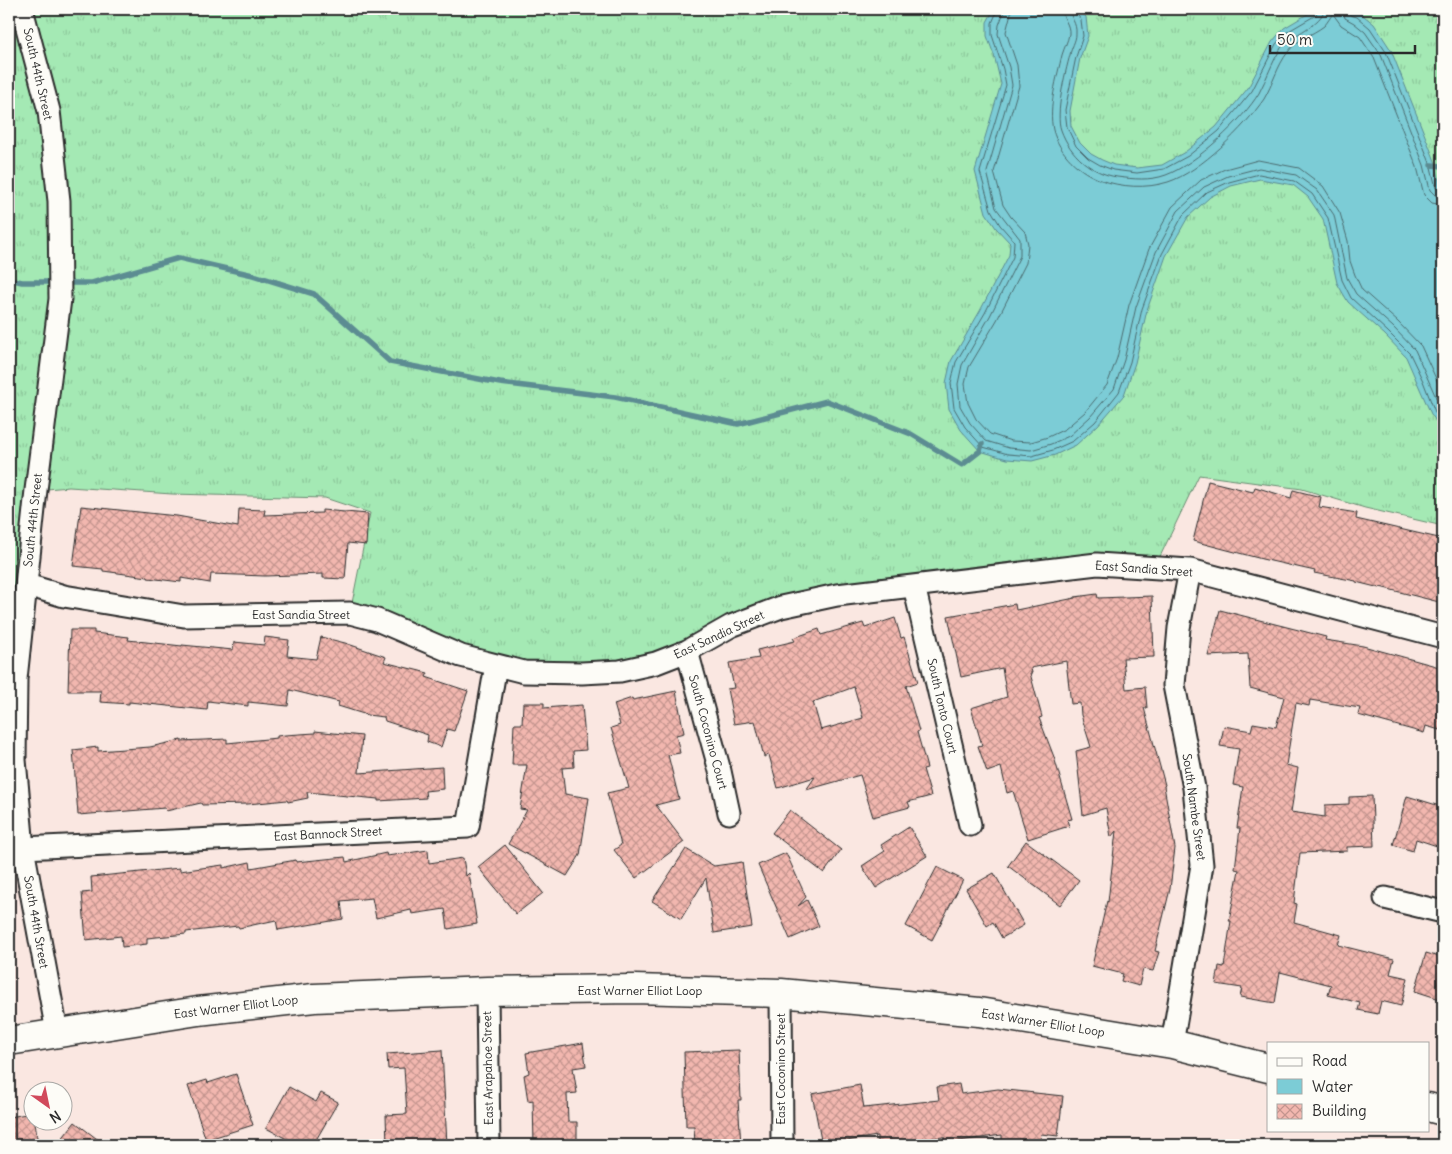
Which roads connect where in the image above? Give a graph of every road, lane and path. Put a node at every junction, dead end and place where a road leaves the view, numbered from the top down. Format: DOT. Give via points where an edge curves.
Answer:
graph roads {
  1 [pos="22,9"];
  2 [pos="1190,570"];
  3 [pos="27,585"];
  4 [pos="914,586"];
  5 [pos="1443,637"];
  6 [pos="687,651"];
  7 [pos="496,665"];
  8 [pos="729,813"];
  9 [pos="970,826"];
  10 [pos="23,848"];
  11 [pos="1385,898"];
  12 [pos="1443,912"];
  13 [pos="487,991"];
  14 [pos="780,993"];
  15 [pos="57,1032"];
  16 [pos="9,1041"];
  17 [pos="1172,1044"];
  18 [pos="1267,1068"];
  19 [pos="1430,1108"];
  20 [pos="1443,1111"];
  21 [pos="489,1145"];
  22 [pos="782,1145"];
  1 -- 3 [label="street, South 44th Street" via="49,110 59,201 60,266 60,299"];
  2 -- 4 [label="street, East Sandia Street" via="1097,564"];
  2 -- 5 [label="street, East Sandia Street"];
  2 -- 17 [label="street, South Nambe Street" via="1179,628 1174,685 1194,788 1202,864"];
  3 -- 7 [label="street, East Sandia Street" via="64,596 184,616 350,613 377,620 461,656"];
  3 -- 10 [label="street, South 44th Street" via="16,679 15,760"];
  4 -- 6 [label="street, East Sandia Street" via="837,594 781,607 731,626"];
  4 -- 9 [label="street, South Tonto Court"];
  6 -- 7 [label="street, East Sandia Street" via="656,663 620,671 524,672"];
  6 -- 8 [label="street, South Coconino Court"];
  7 -- 10 [label="street, East Bannock Street" via="468,827"];
  10 -- 15 [label="street, South 44th Street"];
  11 -- 12 [label="street"];
  13 -- 14 [label="main road, East Warner Elliot Loop" via="634,989"];
  13 -- 15 [label="main road, East Warner Elliot Loop" via="314,998"];
  13 -- 21 [label="street, East Arapahoe Street"];
  14 -- 17 [label="main road, East Warner Elliot Loop" via="979,1012"];
  14 -- 22 [label="street, East Coconino Street"];
  15 -- 16 [label="main road, East Warner Elliot Loop"];
  17 -- 18 [label="main road, East Warner Elliot Loop"];
  19 -- 20 [label="main road"];
}
